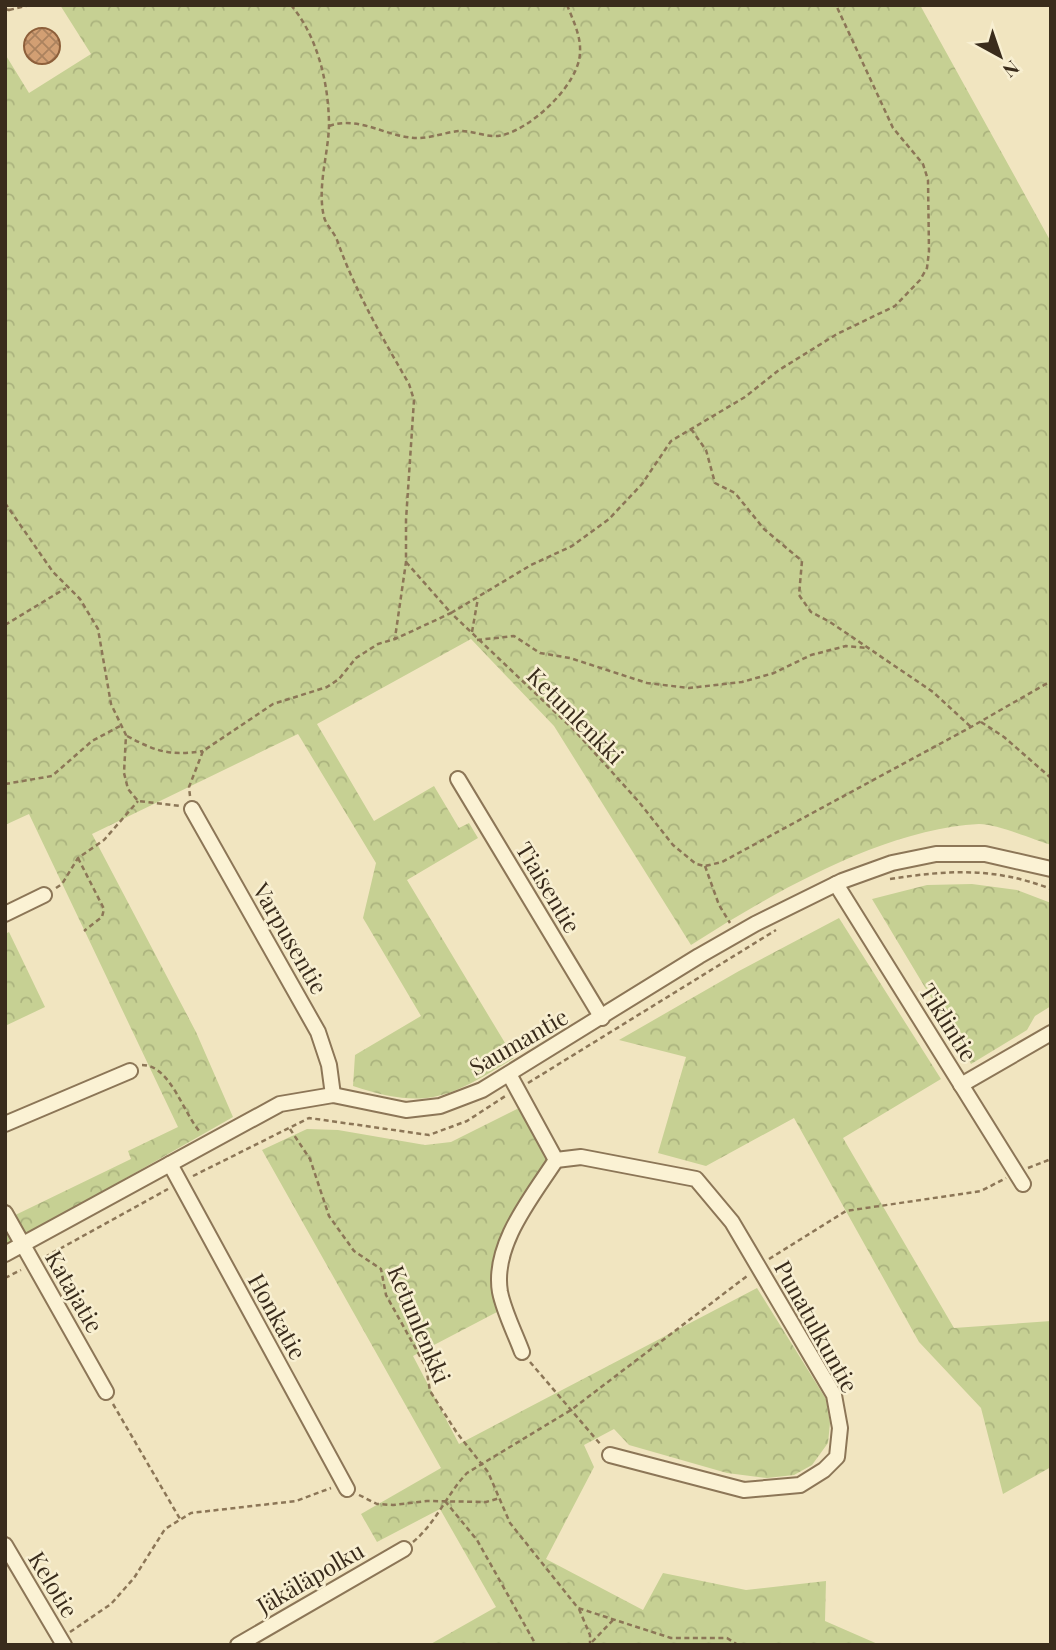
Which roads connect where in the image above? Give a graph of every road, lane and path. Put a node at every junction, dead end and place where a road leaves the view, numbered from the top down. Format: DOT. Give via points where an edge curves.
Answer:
graph roads {
  1 [pos="30,5"];
  2 [pos="291,5"];
  3 [pos="567,5"];
  4 [pos="836,5"];
  5 [pos="6,10"];
  6 [pos="329,126"];
  7 [pos="691,429"];
  8 [pos="5,503"];
  9 [pos="407,562"];
  10 [pos="66,588"];
  11 [pos="478,598"];
  12 [pos="451,613"];
  13 [pos="5,625"];
  14 [pos="472,634"];
  15 [pos="395,639"];
  16 [pos="477,640"];
  17 [pos="869,648"];
  18 [pos="1051,681"];
  19 [pos="981,722"];
  20 [pos="122,725"];
  21 [pos="971,727"];
  22 [pos="126,735"];
  23 [pos="203,751"];
  24 [pos="1051,778"];
  25 [pos="457,779"];
  26 [pos="5,784"];
  27 [pos="138,801"];
  28 [pos="192,809"];
  29 [pos="78,858"];
  30 [pos="705,866"];
  31 [pos="1051,869"];
  32 [pos="888,879"];
  33 [pos="836,884"];
  34 [pos="1051,890"];
  35 [pos="44,895"];
  36 [pos="5,915"];
  37 [pos="787,925"];
  38 [pos="84,931"];
  39 [pos="736,934"];
  40 [pos="602,1018"];
  41 [pos="1051,1033"];
  42 [pos="130,1071"];
  43 [pos="509,1074"];
  44 [pos="961,1085"];
  45 [pos="518,1088"];
  46 [pos="332,1095"];
  47 [pos="5,1124"];
  48 [pos="290,1129"];
  49 [pos="210,1142"];
  50 [pos="1051,1159"];
  51 [pos="556,1160"];
  52 [pos="170,1164"];
  53 [pos="1020,1179"];
  54 [pos="179,1183"];
  55 [pos="5,1213"];
  56 [pos="21,1245"];
  57 [pos="5,1254"];
  58 [pos="33,1263"];
  59 [pos="759,1267"];
  60 [pos="5,1278"];
  61 [pos="522,1352"];
  62 [pos="106,1392"];
  63 [pos="571,1410"];
  64 [pos="610,1455"];
  65 [pos="481,1464"];
  66 [pos="345,1485"];
  67 [pos="500,1498"];
  68 [pos="445,1501"];
  69 [pos="180,1520"];
  70 [pos="5,1545"];
  71 [pos="404,1549"];
  72 [pos="578,1608"];
  73 [pos="614,1619"];
  74 [pos="62,1642"];
  75 [pos="590,1644"];
  76 [pos="238,1645"];
  77 [pos="536,1645"];
  78 [pos="738,1645"];
  1 -- 5 [label="path"];
  2 -- 6 [label="path" via="312,38 322,69"];
  3 -- 6 [label="path" via="581,54 565,90 518,129 497,136 460,131 416,138 358,123"];
  4 -- 7 [label="path" via="893,128 923,164 928,180 928,268 895,306 837,334"];
  6 -- 9 [label="path" via="322,195 325,220 414,400"];
  7 -- 11 [label="path" via="671,441 642,484 609,519"];
  7 -- 17 [label="path" via="706,450 715,483 735,492 764,529 802,561 802,602"];
  8 -- 10 [label="path"];
  9 -- 12 [label="path, Ketunlenkki"];
  9 -- 15 [label="path"];
  10 -- 13 [label="path"];
  10 -- 20 [label="path" via="98,629 111,704"];
  11 -- 12 [label="path"];
  11 -- 14 [label="path"];
  12 -- 14 [label="path, Ketunlenkki"];
  12 -- 15 [label="path"];
  14 -- 16 [label="path, Ketunlenkki"];
  15 -- 23 [label="path" via="356,658 327,687 273,704"];
  16 -- 17 [label="path" via="514,636 540,653 647,683 688,688 752,679 811,654 846,646"];
  16 -- 30 [label="path, Ketunlenkki" via="575,731 673,845"];
  17 -- 21 [label="path" via="933,692"];
  18 -- 19 [label="path"];
  19 -- 21 [label="path"];
  19 -- 24 [label="path"];
  20 -- 22 [label="path"];
  20 -- 26 [label="path" via="92,741 52,776"];
  21 -- 30 [label="path" via="722,862"];
  22 -- 23 [label="path" via="157,752"];
  22 -- 27 [label="path" via="124,773 128,789"];
  23 -- 28 [label="path" via="190,787"];
  25 -- 40 [label="street, Tiaisentie"];
  27 -- 28 [label="path"];
  27 -- 29 [label="path" via="104,840"];
  28 -- 46 [label="street, Varpusentie" via="318,1032 329,1065"];
  29 -- 35 [label="path" via="62,884"];
  29 -- 38 [label="path" via="104,909 102,917"];
  30 -- 39 [label="path"];
  31 -- 33 [label="street, Saumantie" via="985,854 936,854 892,863"];
  32 -- 34 [label="path" via="981,871"];
  33 -- 39 [label="street, Saumantie"];
  33 -- 44 [label="street, Tiklintie"];
  35 -- 36 [label="street"];
  37 -- 45 [label="path"];
  39 -- 40 [label="street, Saumantie"];
  40 -- 43 [label="street, Saumantie"];
  41 -- 44 [label="street"];
  42 -- 47 [label="street"];
  42 -- 49 [label="path" via="144,1065 162,1072 189,1120"];
  43 -- 45 [label="street"];
  43 -- 46 [label="street, Saumantie" via="440,1106 406,1110"];
  44 -- 53 [label="street, Tiklintie"];
  45 -- 48 [label="path" via="467,1121 429,1135 309,1118"];
  45 -- 51 [label="street"];
  46 -- 49 [label="street, Saumantie" via="280,1104"];
  48 -- 54 [label="path"];
  48 -- 65 [label="path, Ketunlenkki" via="310,1158 329,1216 354,1251 381,1269 386,1295 426,1367 430,1391"];
  49 -- 52 [label="street, Saumantie"];
  50 -- 53 [label="path"];
  51 -- 59 [label="street, Punatulkuntie" via="581,1157 696,1179 724,1210"];
  51 -- 61 [label="street" via="521,1215 501,1259 500,1291"];
  52 -- 54 [label="street, Honkatie"];
  52 -- 56 [label="street, Saumantie"];
  53 -- 59 [label="path" via="981,1191 846,1211 785,1246"];
  54 -- 58 [label="path"];
  54 -- 66 [label="street, Honkatie"];
  55 -- 56 [label="street, Katajatie"];
  56 -- 57 [label="street, Saumantie"];
  56 -- 58 [label="street, Katajatie"];
  58 -- 60 [label="path"];
  58 -- 62 [label="street, Katajatie"];
  59 -- 63 [label="path"];
  59 -- 64 [label="street, Punatulkuntie" via="834,1395 841,1428 836,1457 800,1485 744,1490"];
  61 -- 63 [label="path"];
  62 -- 69 [label="path"];
  63 -- 64 [label="path"];
  63 -- 65 [label="path"];
  65 -- 67 [label="path, Ketunlenkki"];
  65 -- 68 [label="path" via="467,1473"];
  66 -- 68 [label="path" via="377,1504"];
  66 -- 69 [label="path" via="296,1501 191,1513"];
  67 -- 68 [label="path" via="486,1503"];
  67 -- 72 [label="path, Ketunlenkki" via="510,1523"];
  68 -- 71 [label="path" via="428,1529"];
  68 -- 77 [label="path" via="477,1540"];
  69 -- 74 [label="path" via="165,1529 111,1604"];
  70 -- 74 [label="street, Kelotie"];
  71 -- 76 [label="street, Jäkäläpolku"];
  72 -- 73 [label="path"];
  72 -- 75 [label="path, Ketunlenkki"];
  73 -- 75 [label="path"];
  73 -- 78 [label="path" via="671,1638 727,1638"];
}
